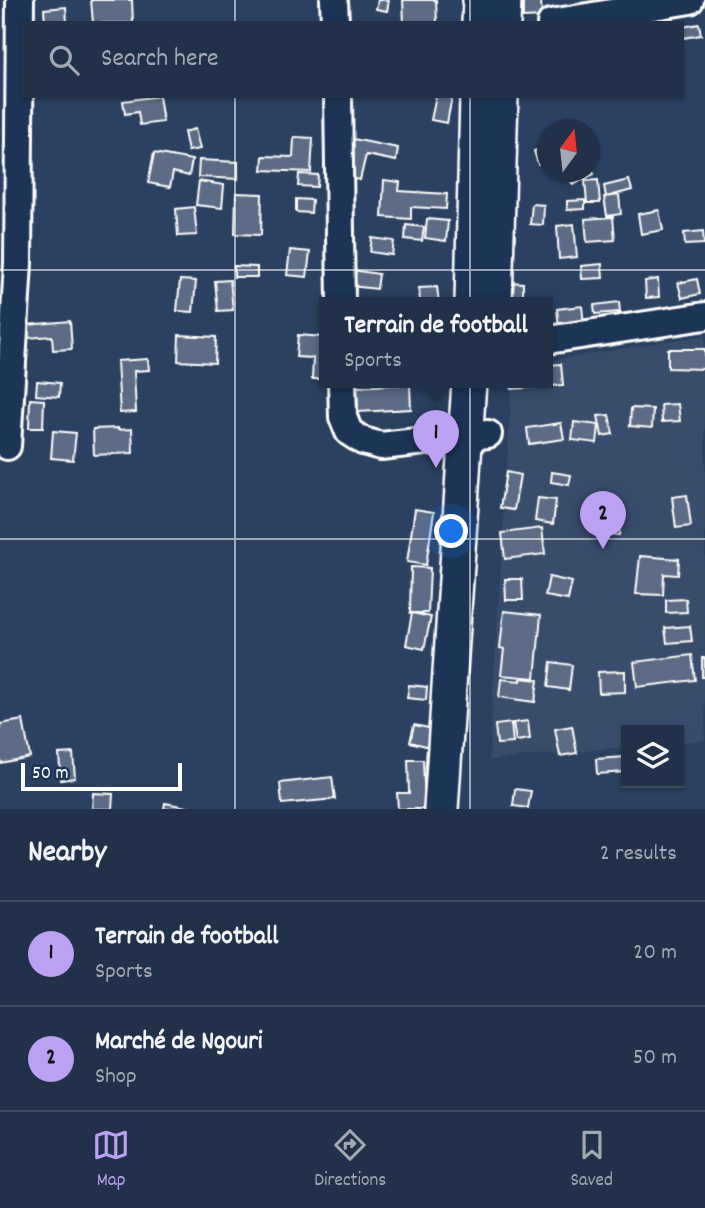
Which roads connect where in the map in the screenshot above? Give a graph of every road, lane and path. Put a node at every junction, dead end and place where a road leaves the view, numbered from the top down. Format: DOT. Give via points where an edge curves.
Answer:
graph roads {
  1 [pos="20,0"];
  2 [pos="334,0"];
  3 [pos="480,0"];
  4 [pos="505,0"];
  5 [pos="690,0"];
  6 [pos="335,21"];
  7 [pos="479,21"];
  8 [pos="503,21"];
  9 [pos="563,21"];
  10 [pos="17,98"];
  11 [pos="338,98"];
  12 [pos="477,98"];
  13 [pos="501,98"];
  14 [pos="341,297"];
  15 [pos="472,297"];
  16 [pos="495,297"];
  17 [pos="705,316"];
  18 [pos="553,339"];
  19 [pos="342,388"];
  20 [pos="469,388"];
  21 [pos="490,388"];
  22 [pos="477,434"];
  23 [pos="7,446"];
  24 [pos="441,809"];
  25 [pos="464,809"];
  1 -- 10 [label="street"];
  2 -- 6 [label="street"];
  3 -- 7 [label="main road"];
  4 -- 8 [label="main road"];
  5 -- 9 [label="street"];
  10 -- 23 [label="street" via="18,263"];
  11 -- 14 [label="street"];
  12 -- 15 [label="main road"];
  13 -- 16 [label="main road"];
  17 -- 18 [label="street"];
  19 -- 22 [label="street" via="343,417 349,432 363,441 381,446"];
  20 -- 22 [label="main road"];
  21 -- 22 [label="main road"];
  22 -- 24 [label="main road"];
  22 -- 25 [label="main road"];
}
